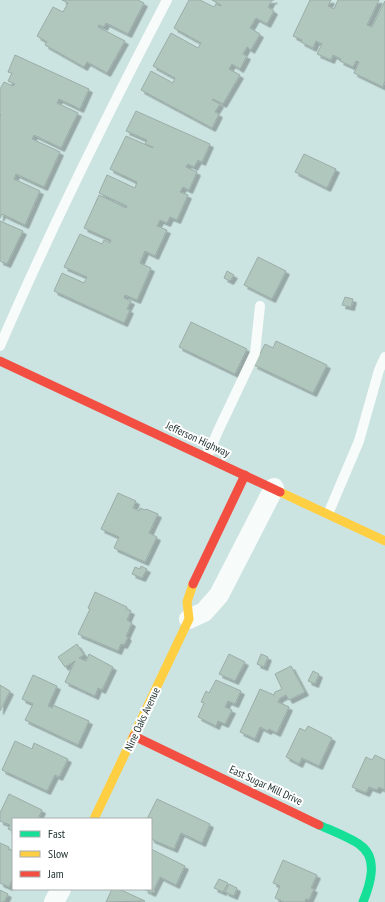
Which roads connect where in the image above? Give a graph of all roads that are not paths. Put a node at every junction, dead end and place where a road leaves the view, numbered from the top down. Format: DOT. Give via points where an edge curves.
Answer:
graph roads {
  1 [pos="167,0"];
  2 [pos="260,306"];
  3 [pos="0,346"];
  4 [pos="385,357"];
  5 [pos="0,361"];
  6 [pos="382,368"];
  7 [pos="207,457"];
  8 [pos="245,474"];
  9 [pos="274,488"];
  10 [pos="328,514"];
  11 [pos="385,541"];
  12 [pos="189,619"];
  13 [pos="134,736"];
  14 [pos="94,818"];
  15 [pos="60,890"];
  16 [pos="54,902"];
  17 [pos="363,902"];
  1 -- 3 [label="lane" via="29,278"];
  2 -- 7 [label="lane" via="255,353"];
  4 -- 6 [label="lane"];
  5 -- 7 [label="street, Jefferson Highway"];
  6 -- 10 [label="lane" via="359,441"];
  7 -- 8 [label="street, Jefferson Highway"];
  8 -- 9 [label="street, Jefferson Highway"];
  8 -- 12 [label="street, Nine Oaks Avenue" via="190,589 187,602"];
  9 -- 10 [label="street, Jefferson Highway"];
  9 -- 12 [label="street" via="219,595 204,612"];
  10 -- 11 [label="street, Jefferson Highway"];
  12 -- 13 [label="street, Nine Oaks Avenue"];
  13 -- 14 [label="street, Nine Oaks Avenue"];
  13 -- 17 [label="street, East Sugar Mill Drive" via="361,845 369,856 372,871"];
  15 -- 16 [label="street"];
}
